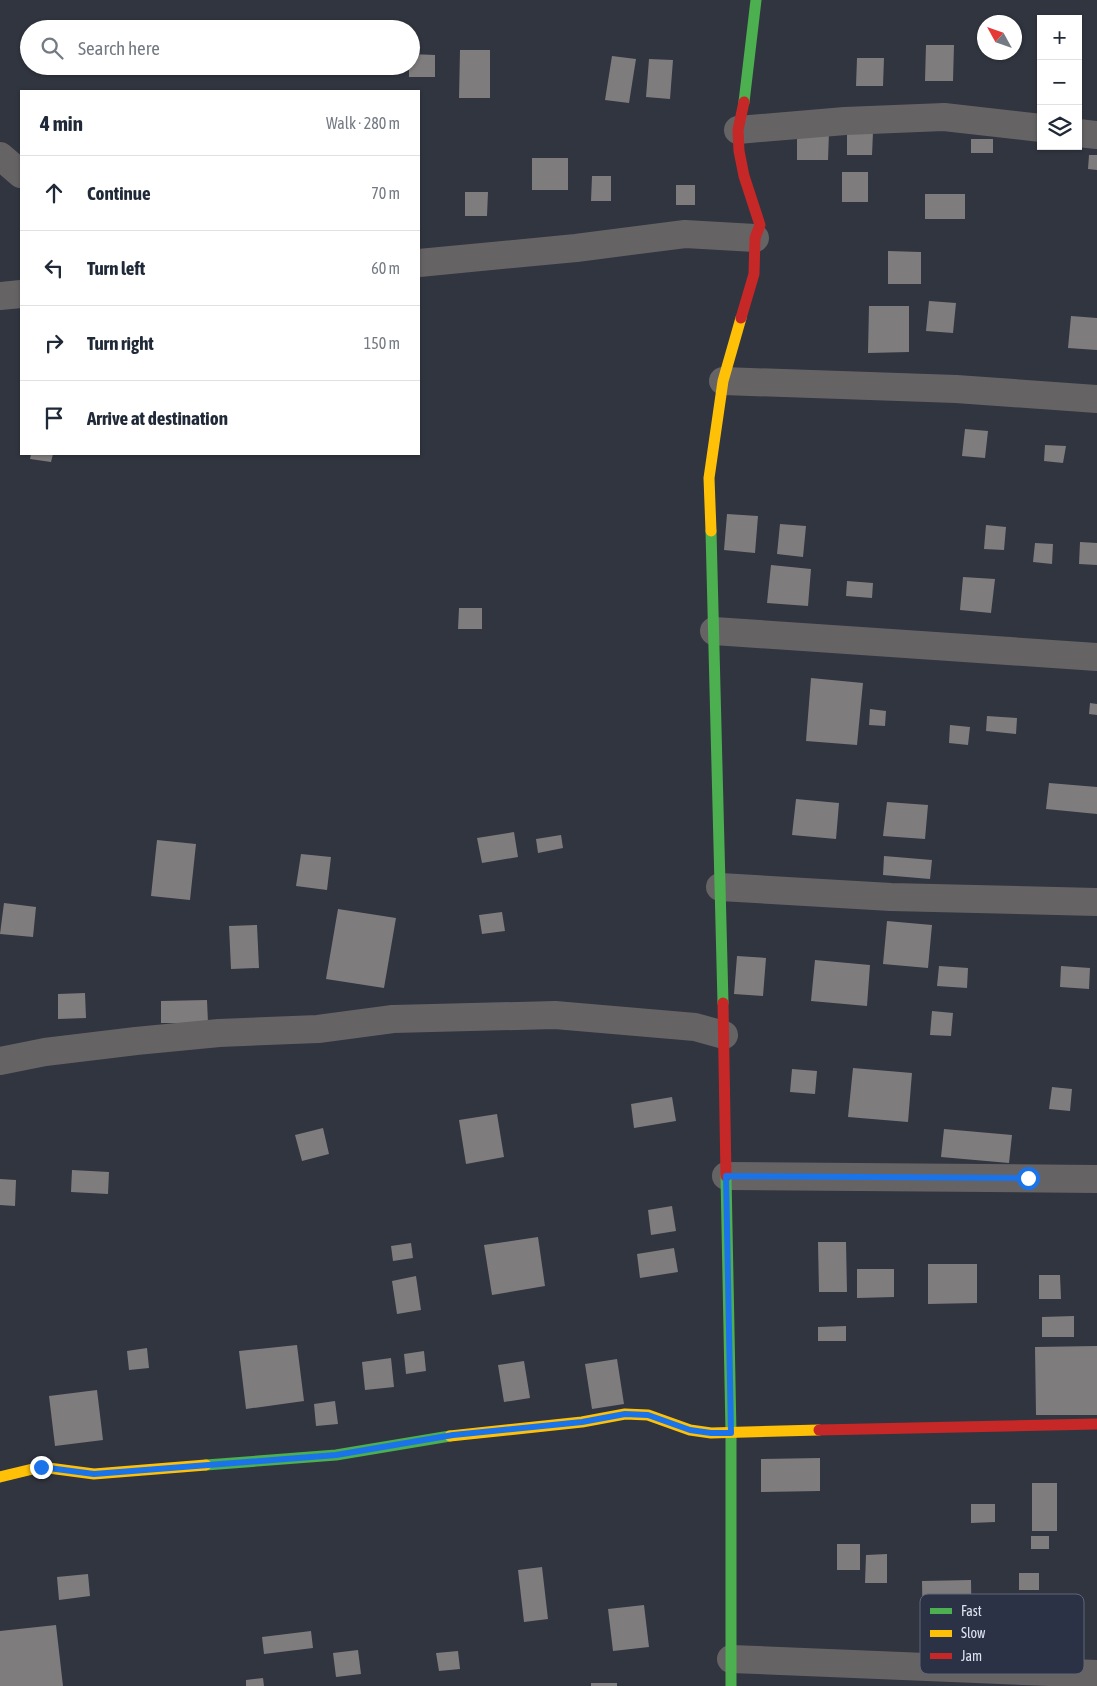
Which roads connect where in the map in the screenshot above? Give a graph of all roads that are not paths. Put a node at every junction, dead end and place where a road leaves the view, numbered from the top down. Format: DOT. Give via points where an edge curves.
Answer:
graph roads {
  1 [pos="756,0"];
  2 [pos="1037,128"];
  3 [pos="738,130"];
  4 [pos="1082,133"];
  5 [pos="1097,135"];
  6 [pos="0,156"];
  7 [pos="20,173"];
  8 [pos="755,238"];
  9 [pos="420,263"];
  10 [pos="20,294"];
  11 [pos="0,296"];
  12 [pos="723,381"];
  13 [pos="1097,399"];
  14 [pos="714,631"];
  15 [pos="1097,657"];
  16 [pos="720,887"];
  17 [pos="1097,902"];
  18 [pos="724,1034"];
  19 [pos="0,1061"];
  20 [pos="726,1176"];
  21 [pos="1097,1179"];
  22 [pos="1097,1424"];
  23 [pos="731,1433"];
  24 [pos="0,1477"];
  25 [pos="731,1659"];
  26 [pos="920,1667"];
  27 [pos="1084,1673"];
  28 [pos="1097,1674"];
  29 [pos="731,1686"];
  1 -- 3 [label="street"];
  2 -- 3 [label="street" via="944,117"];
  3 -- 8 [label="street" via="744,176 760,224"];
  4 -- 5 [label="street"];
  6 -- 7 [label="street"];
  8 -- 9 [label="street" via="685,234"];
  8 -- 12 [label="street" via="754,274"];
  10 -- 11 [label="street"];
  12 -- 13 [label="street" via="956,389"];
  12 -- 14 [label="street" via="709,478"];
  14 -- 15 [label="street"];
  14 -- 16 [label="street"];
  16 -- 17 [label="street" via="891,897"];
  16 -- 18 [label="street"];
  18 -- 19 [label="street" via="696,1027 555,1015 393,1019 318,1028 136,1040"];
  18 -- 20 [label="street"];
  20 -- 21 [label="street"];
  20 -- 23 [label="street"];
  22 -- 23 [label="street"];
  23 -- 24 [label="street" via="690,1430 648,1415 625,1414 582,1422 453,1435 336,1455 94,1474 41,1467"];
  23 -- 25 [label="street"];
  25 -- 26 [label="street"];
  25 -- 29 [label="street"];
  27 -- 28 [label="street"];
}
